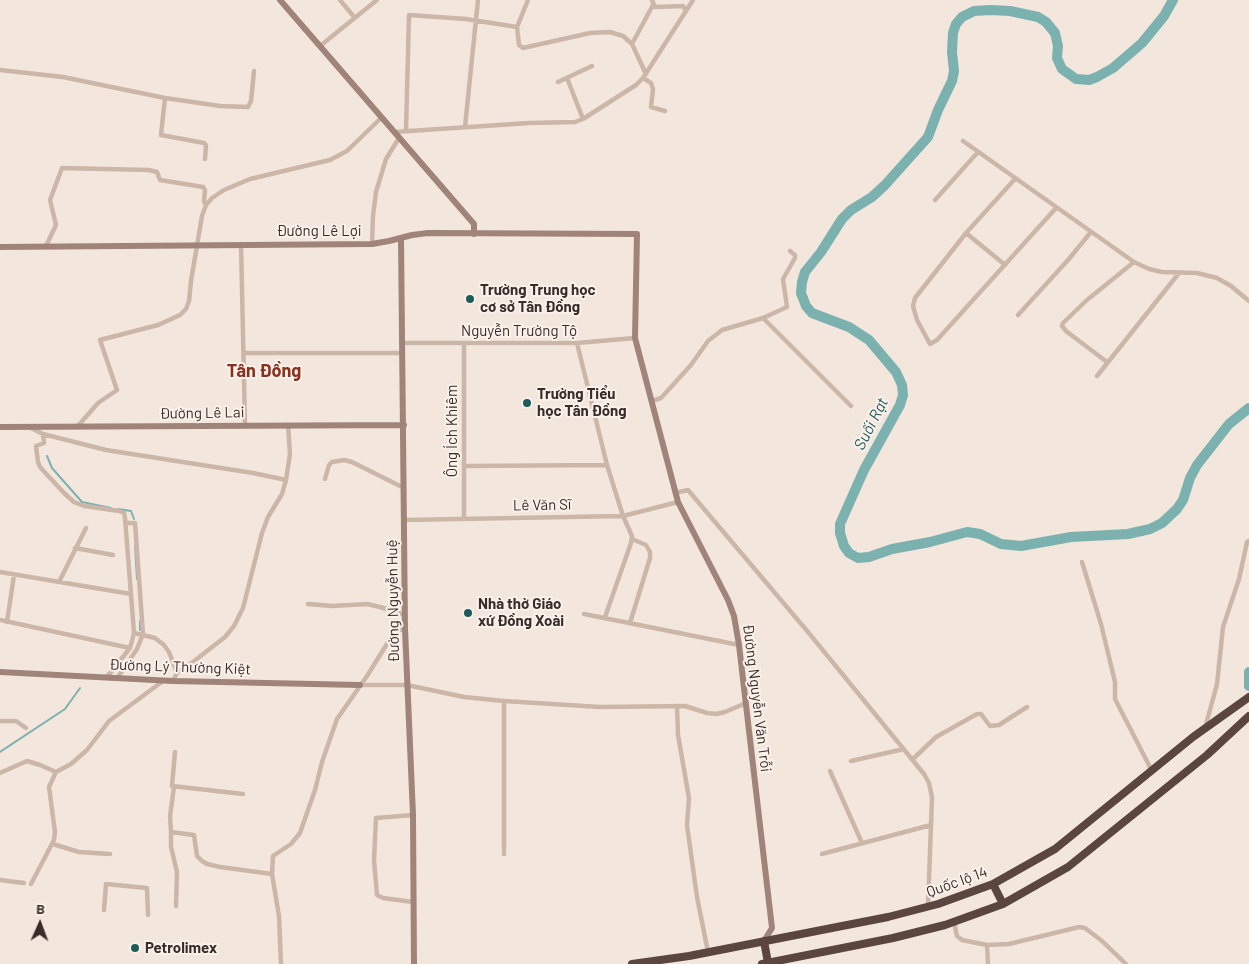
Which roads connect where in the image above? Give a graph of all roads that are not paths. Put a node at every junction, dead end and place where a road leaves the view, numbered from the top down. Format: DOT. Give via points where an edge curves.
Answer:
graph roads {
  1 [pos="280,0"];
  2 [pos="340,0"];
  3 [pos="377,0"];
  4 [pos="478,0"];
  5 [pos="528,0"];
  6 [pos="692,1"];
  7 [pos="652,3"];
  8 [pos="686,11"];
  9 [pos="355,18"];
  10 [pos="476,21"];
  11 [pos="517,27"];
  12 [pos="632,44"];
  13 [pos="320,46"];
  14 [pos="592,66"];
  15 [pos="0,70"];
  16 [pos="254,71"];
  17 [pos="645,76"];
  18 [pos="567,78"];
  19 [pos="558,82"];
  20 [pos="165,98"];
  21 [pos="665,111"];
  22 [pos="381,118"];
  23 [pos="583,119"];
  24 [pos="465,127"];
  25 [pos="406,130"];
  26 [pos="394,132"];
  27 [pos="399,138"];
  28 [pos="963,140"];
  29 [pos="978,152"];
  30 [pos="205,159"];
  31 [pos="1015,179"];
  32 [pos="935,200"];
  33 [pos="206,205"];
  34 [pos="1056,208"];
  35 [pos="1091,232"];
  36 [pos="966,233"];
  37 [pos="474,234"];
  38 [pos="637,234"];
  39 [pos="401,238"];
  40 [pos="241,244"];
  41 [pos="372,244"];
  42 [pos="198,245"];
  43 [pos="46,246"];
  44 [pos="0,247"];
  45 [pos="790,251"];
  46 [pos="1134,262"];
  47 [pos="1004,264"];
  48 [pos="1179,273"];
  49 [pos="1249,301"];
  50 [pos="1018,315"];
  51 [pos="763,318"];
  52 [pos="635,338"];
  53 [pos="402,343"];
  54 [pos="577,343"];
  55 [pos="464,344"];
  56 [pos="244,353"];
  57 [pos="403,353"];
  58 [pos="1107,362"];
  59 [pos="1096,376"];
  60 [pos="652,401"];
  61 [pos="851,406"];
  62 [pos="245,425"];
  63 [pos="288,425"];
  64 [pos="404,425"];
  65 [pos="0,427"];
  66 [pos="27,427"];
  67 [pos="77,428"];
  68 [pos="43,434"];
  69 [pos="607,465"];
  70 [pos="464,466"];
  71 [pos="286,480"];
  72 [pos="325,480"];
  73 [pos="404,488"];
  74 [pos="675,493"];
  75 [pos="678,502"];
  76 [pos="623,516"];
  77 [pos="464,519"];
  78 [pos="404,520"];
  79 [pos="126,524"];
  80 [pos="86,528"];
  81 [pos="632,539"];
  82 [pos="1249,541"];
  83 [pos="75,548"];
  84 [pos="113,555"];
  85 [pos="1082,562"];
  86 [pos="0,572"];
  87 [pos="14,575"];
  88 [pos="59,582"];
  89 [pos="131,594"];
  90 [pos="308,604"];
  91 [pos="584,614"];
  92 [pos="405,615"];
  93 [pos="605,617"];
  94 [pos="0,620"];
  95 [pos="7,622"];
  96 [pos="630,624"];
  97 [pos="405,629"];
  98 [pos="134,633"];
  99 [pos="143,634"];
  100 [pos="739,646"];
  101 [pos="130,648"];
  102 [pos="0,672"];
  103 [pos="177,673"];
  104 [pos="107,677"];
  105 [pos="118,677"];
  106 [pos="164,680"];
  107 [pos="173,681"];
  108 [pos="360,685"];
  109 [pos="407,685"];
  110 [pos="1249,697"];
  111 [pos="504,701"];
  112 [pos="746,703"];
  113 [pos="677,706"];
  114 [pos="1027,707"];
  115 [pos="1248,717"];
  116 [pos="0,721"];
  117 [pos="26,728"];
  118 [pos="1205,729"];
  119 [pos="904,749"];
  120 [pos="176,752"];
  121 [pos="913,759"];
  122 [pos="851,761"];
  123 [pos="830,771"];
  124 [pos="1152,771"];
  125 [pos="56,772"];
  126 [pos="0,773"];
  127 [pos="174,787"];
  128 [pos="243,794"];
  129 [pos="413,815"];
  130 [pos="931,825"];
  131 [pos="171,832"];
  132 [pos="862,843"];
  133 [pos="53,844"];
  134 [pos="110,854"];
  135 [pos="504,854"];
  136 [pos="822,854"];
  137 [pos="272,874"];
  138 [pos="0,880"];
  139 [pos="24,883"];
  140 [pos="31,884"];
  141 [pos="993,884"];
  142 [pos="413,902"];
  143 [pos="1003,904"];
  144 [pos="176,906"];
  145 [pos="928,907"];
  146 [pos="104,910"];
  147 [pos="148,915"];
  148 [pos="954,922"];
  149 [pos="764,941"];
  150 [pos="987,945"];
  151 [pos="708,952"];
  152 [pos="765,963"];
  153 [pos="281,964"];
  154 [pos="414,964"];
  155 [pos="632,964"];
  156 [pos="988,964"];
  157 [pos="1126,964"];
  1 -- 13 [label="street"];
  2 -- 9 [label="street"];
  3 -- 9 [label="street"];
  4 -- 10 [label="street"];
  5 -- 11 [label="street"];
  6 -- 8 [label="street"];
  7 -- 8 [label="street" via="658,8 683,6"];
  7 -- 12 [label="street"];
  8 -- 17 [label="street"];
  9 -- 13 [label="street"];
  10 -- 11 [label="street"];
  10 -- 24 [label="street"];
  10 -- 25 [label="street" via="409,15"];
  11 -- 12 [label="street" via="519,45 523,48 600,32 623,36"];
  12 -- 17 [label="street"];
  13 -- 22 [label="street"];
  14 -- 18 [label="street"];
  15 -- 20 [label="street" via="63,77"];
  16 -- 20 [label="street" via="248,107"];
  17 -- 21 [label="street" via="653,89 651,107"];
  17 -- 23 [label="street"];
  18 -- 19 [label="street"];
  18 -- 23 [label="street"];
  20 -- 30 [label="street" via="161,135 204,143"];
  22 -- 26 [label="street"];
  22 -- 33 [label="street" via="347,151 330,160 250,179 224,190"];
  23 -- 24 [label="street"];
  24 -- 25 [label="street"];
  25 -- 26 [label="street"];
  26 -- 27 [label="street"];
  27 -- 37 [label="street" via="474,224"];
  27 -- 41 [label="street" via="386,159 379,183"];
  28 -- 29 [label="street"];
  29 -- 31 [label="street"];
  29 -- 32 [label="street"];
  31 -- 34 [label="street"];
  31 -- 36 [label="street"];
  33 -- 42 [label="street"];
  33 -- 43 [label="street" via="205,188 160,180 156,172 149,170 62,168 50,200 56,225"];
  34 -- 35 [label="street"];
  34 -- 47 [label="street"];
  35 -- 46 [label="street"];
  35 -- 50 [label="street"];
  36 -- 47 [label="street"];
  36 -- 47 [label="street" via="915,298 913,306 917,320 930,344"];
  37 -- 38 [label="street, Đường Lê Lợi"];
  37 -- 39 [label="street, Đường Lê Lợi" via="428,233"];
  38 -- 52 [label="street, Đường Nguyễn Văn Trỗi"];
  39 -- 41 [label="street, Đường Lê Lợi"];
  39 -- 53 [label="street, Đường Nguyễn Huệ"];
  40 -- 41 [label="street, Đường Lê Lợi"];
  40 -- 42 [label="street, Đường Lê Lợi"];
  40 -- 56 [label="street"];
  42 -- 43 [label="street, Đường Lê Lợi"];
  42 -- 67 [label="street" via="186,310 158,325 100,340 117,390 98,404"];
  43 -- 44 [label="street, Đường Lê Lợi"];
  45 -- 51 [label="street" via="795,258 783,279 787,307"];
  46 -- 48 [label="street" via="1149,270"];
  46 -- 58 [label="street" via="1087,300 1062,326"];
  48 -- 49 [label="street" via="1217,278"];
  48 -- 58 [label="street"];
  51 -- 60 [label="street" via="722,330 708,341 661,398"];
  51 -- 61 [label="street"];
  52 -- 54 [label="street, Nguyễn Trường Tộ"];
  52 -- 60 [label="street, Đường Nguyễn Văn Trỗi"];
  53 -- 55 [label="street, Nguyễn Trường Tộ"];
  53 -- 57 [label="street, Đường Nguyễn Huệ"];
  54 -- 55 [label="street, Nguyễn Trường Tộ"];
  54 -- 69 [label="street"];
  55 -- 70 [label="street, Ông Ích Khiêm"];
  56 -- 57 [label="street"];
  56 -- 62 [label="street"];
  57 -- 64 [label="street, Đường Nguyễn Huệ"];
  58 -- 59 [label="street"];
  60 -- 74 [label="street, Đường Nguyễn Văn Trỗi"];
  62 -- 63 [label="street, Đường Lê Lai"];
  62 -- 67 [label="street, Đường Lê Lai"];
  63 -- 64 [label="street, Đường Lê Lai"];
  63 -- 71 [label="street" via="290,454"];
  64 -- 73 [label="street, Đường Nguyễn Huệ"];
  65 -- 66 [label="street, Đường Lê Lai"];
  66 -- 67 [label="street, Đường Lê Lai"];
  66 -- 68 [label="street"];
  68 -- 71 [label="street" via="106,450"];
  68 -- 79 [label="street" via="44,443 36,446 43,471 74,502 124,513"];
  69 -- 70 [label="street"];
  69 -- 76 [label="street"];
  70 -- 77 [label="street, Ông Ích Khiêm"];
  71 -- 103 [label="street" via="262,533 246,601 234,626"];
  72 -- 73 [label="street" via="329,465 344,460"];
  73 -- 78 [label="street, Đường Nguyễn Huệ"];
  74 -- 75 [label="street, Đường Nguyễn Văn Trỗi"];
  74 -- 119 [label="street" via="688,490"];
  75 -- 76 [label="street, Lê Văn Sĩ"];
  75 -- 100 [label="street, Đường Nguyễn Văn Trỗi" via="728,600"];
  76 -- 77 [label="street, Lê Văn Sĩ"];
  76 -- 81 [label="street"];
  77 -- 78 [label="street, Lê Văn Sĩ"];
  78 -- 92 [label="street, Đường Nguyễn Huệ"];
  79 -- 89 [label="street"];
  79 -- 99 [label="street" via="135,523"];
  80 -- 83 [label="street"];
  81 -- 93 [label="street"];
  81 -- 96 [label="street" via="646,545 650,558"];
  82 -- 118 [label="street" via="1223,627 1217,684"];
  83 -- 84 [label="street"];
  83 -- 88 [label="street"];
  85 -- 124 [label="street" via="1115,682 1115,699"];
  86 -- 87 [label="street"];
  87 -- 88 [label="street"];
  87 -- 95 [label="street"];
  88 -- 89 [label="street"];
  89 -- 98 [label="street"];
  90 -- 92 [label="street" via="366,604"];
  91 -- 93 [label="street"];
  92 -- 97 [label="street, Đường Nguyễn Huệ"];
  93 -- 96 [label="street"];
  94 -- 95 [label="street"];
  95 -- 101 [label="street"];
  96 -- 100 [label="street"];
  97 -- 108 [label="street" via="395,631"];
  97 -- 109 [label="street, Đường Nguyễn Huệ"];
  98 -- 99 [label="street"];
  98 -- 101 [label="street"];
  99 -- 103 [label="street" via="164,645"];
  99 -- 105 [label="street"];
  100 -- 112 [label="street, Đường Nguyễn Văn Trỗi"];
  101 -- 104 [label="street"];
  102 -- 104 [label="street, Đường Lý Thường Kiệt"];
  103 -- 107 [label="street"];
  104 -- 105 [label="street, Đường Lý Thường Kiệt"];
  105 -- 106 [label="street, Đường Lý Thường Kiệt"];
  106 -- 107 [label="street, Đường Lý Thường Kiệt"];
  106 -- 125 [label="street" via="110,721 87,750"];
  107 -- 108 [label="street, Đường Lý Thường Kiệt"];
  108 -- 109 [label="street"];
  108 -- 137 [label="street" via="337,719 300,833 291,844 273,856"];
  109 -- 111 [label="street" via="464,697"];
  109 -- 129 [label="street, Đường Nguyễn Huệ"];
  110 -- 118 [label="highway, Quốc lộ 14"];
  111 -- 113 [label="street" via="600,707"];
  111 -- 135 [label="street"];
  112 -- 113 [label="street" via="716,714"];
  112 -- 149 [label="street, Đường Nguyễn Văn Trỗi" via="772,928"];
  113 -- 151 [label="street" via="678,735 689,798 687,825"];
  114 -- 121 [label="street" via="998,725 990,726 981,714 977,714 936,737"];
  115 -- 143 [label="highway" via="1068,867"];
  116 -- 117 [label="street" via="16,721"];
  118 -- 124 [label="highway, Quốc lộ 14"];
  119 -- 121 [label="street"];
  119 -- 122 [label="street"];
  120 -- 127 [label="street" via="171,785"];
  121 -- 130 [label="street" via="929,784"];
  123 -- 132 [label="street"];
  124 -- 141 [label="highway, Quốc lộ 14" via="1055,849"];
  125 -- 126 [label="street" via="27,761"];
  125 -- 133 [label="street" via="48,787 55,832"];
  127 -- 128 [label="street"];
  127 -- 131 [label="street"];
  129 -- 142 [label="street, Đường Nguyễn Huệ"];
  129 -- 142 [label="street" via="376,818 374,860 377,895"];
  130 -- 132 [label="street"];
  130 -- 145 [label="street"];
  131 -- 137 [label="street" via="194,835 198,856 207,864"];
  131 -- 144 [label="street" via="177,872"];
  132 -- 136 [label="street"];
  133 -- 134 [label="street" via="79,852"];
  133 -- 140 [label="street"];
  137 -- 153 [label="street" via="279,916"];
  138 -- 139 [label="street"];
  141 -- 143 [label="highway"];
  141 -- 145 [label="highway, Quốc lộ 14"];
  142 -- 154 [label="street, Đường Nguyễn Huệ"];
  143 -- 148 [label="highway"];
  145 -- 149 [label="highway, Quốc lộ 14"];
  146 -- 147 [label="street" via="106,884 147,888"];
  148 -- 150 [label="street" via="957,936 962,940"];
  148 -- 152 [label="highway" via="893,938"];
  149 -- 151 [label="highway, Quốc lộ 14"];
  149 -- 152 [label="highway"];
  150 -- 156 [label="street"];
  150 -- 157 [label="street" via="1009,944 1079,927 1092,933"];
  151 -- 155 [label="highway, Quốc lộ 14"];
}
